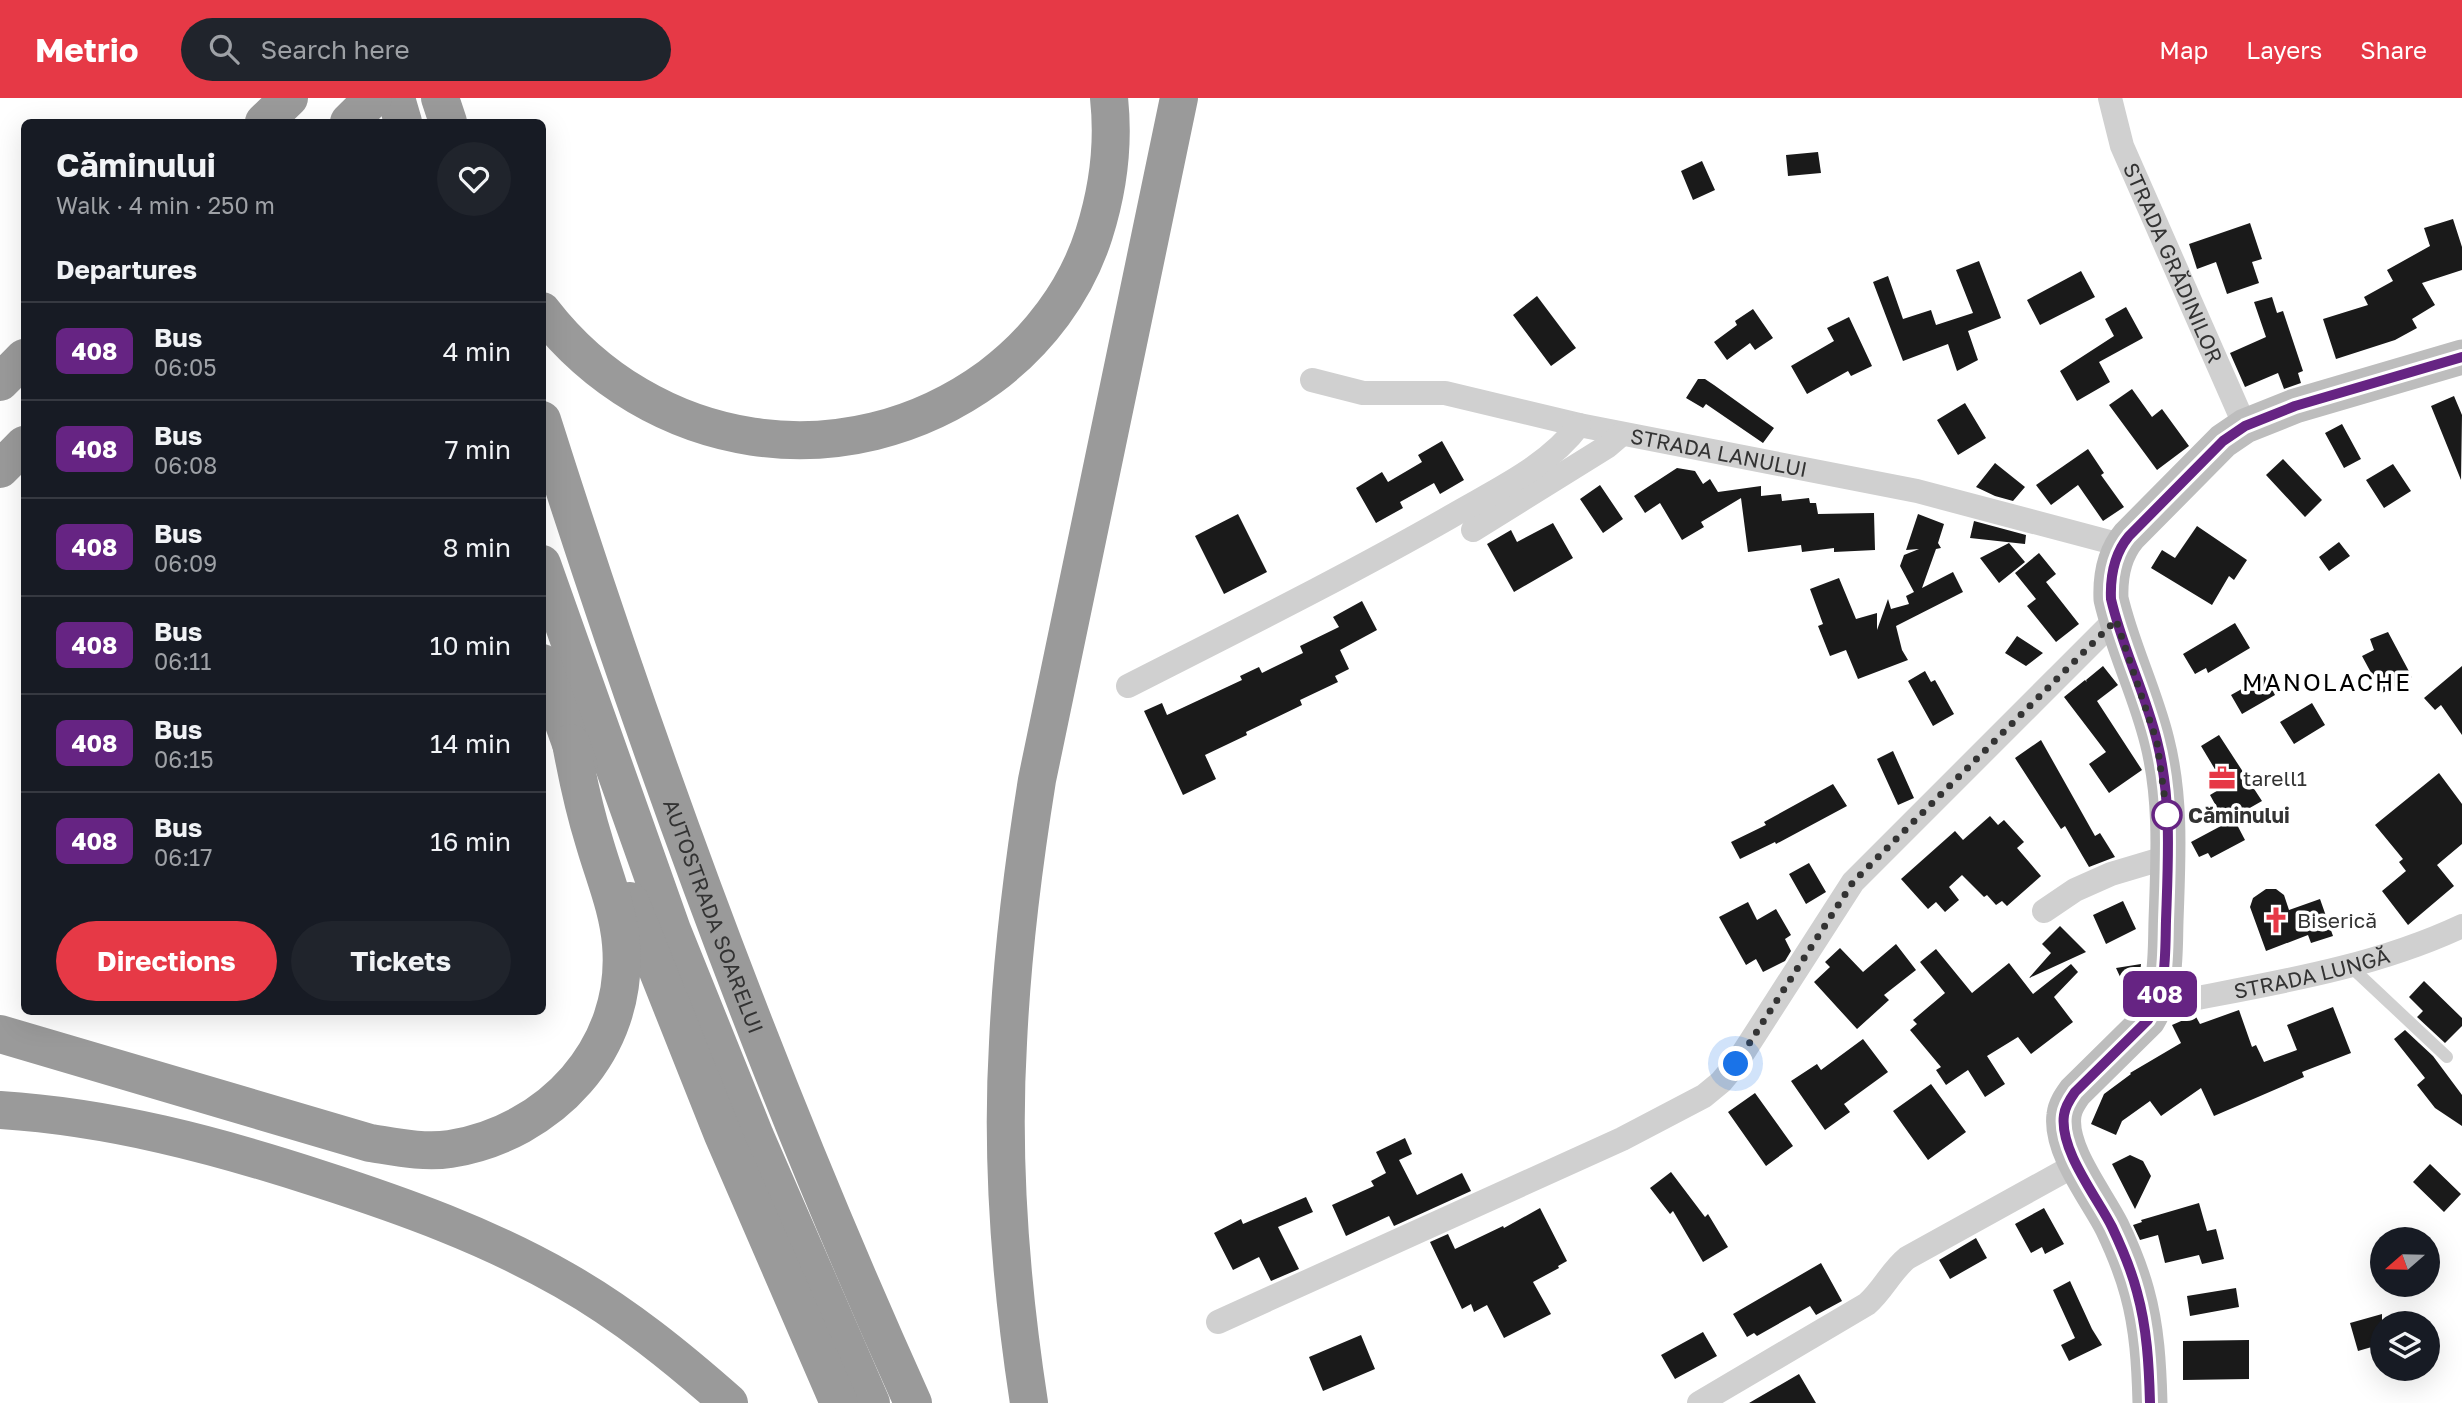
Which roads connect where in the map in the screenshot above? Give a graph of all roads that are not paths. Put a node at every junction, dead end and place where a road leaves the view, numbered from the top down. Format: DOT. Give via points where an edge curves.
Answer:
graph roads {
  1 [pos="289,98"];
  2 [pos="362,98"];
  3 [pos="373,98"];
  4 [pos="396,98"];
  5 [pos="440,98"];
  6 [pos="1108,98"];
  7 [pos="1179,98"];
  8 [pos="2110,98"];
  9 [pos="267,119"];
  10 [pos="352,119"];
  11 [pos="368,119"];
  12 [pos="402,119"];
  13 [pos="447,119"];
  14 [pos="546,315"];
  15 [pos="2462,357"];
  16 [pos="21,361"];
  17 [pos="1312,380"];
  18 [pos="0,382"];
  19 [pos="1579,425"];
  20 [pos="2245,426"];
  21 [pos="546,432"];
  22 [pos="1622,434"];
  23 [pos="21,448"];
  24 [pos="0,470"];
  25 [pos="1473,530"];
  26 [pos="2121,545"];
  27 [pos="546,575"];
  28 [pos="2116,620"];
  29 [pos="546,674"];
  30 [pos="1128,686"];
  31 [pos="570,743"];
  32 [pos="2168,857"];
  33 [pos="2044,911"];
  34 [pos="2462,926"];
  35 [pos="2350,966"];
  36 [pos="2157,1006"];
  37 [pos="0,1034"];
  38 [pos="2447,1058"];
  39 [pos="0,1110"];
  40 [pos="2077,1164"];
  41 [pos="1218,1322"];
  42 [pos="729,1403"];
  43 [pos="839,1403"];
  44 [pos="871,1403"];
  45 [pos="913,1403"];
  46 [pos="1029,1403"];
  47 [pos="1699,1403"];
  48 [pos="2150,1403"];
  1 -- 9 [label="highway"];
  2 -- 11 [label="highway"];
  3 -- 10 [label="highway"];
  4 -- 12 [label="highway"];
  5 -- 13 [label="highway"];
  6 -- 14 [label="highway" via="1111,136 1103,205 1089,251 1071,286 1050,318 1012,359 967,393 915,419 835,438 789,440 734,434 697,424 652,404 607,376"];
  7 -- 46 [label="highway" via="1037,780 1023,867 1007,1045 1007,1136 1010,1225"];
  8 -- 20 [label="street, STRADA GRĂDINILOR" via="2122,146"];
  15 -- 20 [label="street" via="2295,406"];
  16 -- 18 [label="highway"];
  17 -- 19 [label="street, STRADA LANULUI" via="1363,393 1445,393"];
  19 -- 22 [label="street, STRADA LANULUI"];
  19 -- 30 [label="street" via="1545,460 1465,508"];
  20 -- 26 [label="street" via="2223,441"];
  21 -- 45 [label="highway, AUTOSTRADA SOARELUI" via="642,722 712,913 792,1121"];
  22 -- 25 [label="street"];
  22 -- 26 [label="street, STRADA LANULUI" via="1917,491"];
  23 -- 24 [label="highway"];
  26 -- 28 [label="street" via="2110,580"];
  27 -- 44 [label="highway, AUTOSTRADA SOARELUI" via="672,930"];
  28 -- 32 [label="street" via="2157,742 2167,807"];
  28 -- 41 [label="street" via="1853,882 1721,1082 1687,1107 1622,1139"];
  29 -- 31 [label="highway"];
  31 -- 37 [label="highway" via="615,907 620,982 599,1048 583,1075 536,1118 478,1143 408,1149 370,1143"];
  31 -- 43 [label="highway" via="723,1135"];
  32 -- 33 [label="street" via="2111,874"];
  32 -- 36 [label="street" via="2164,979"];
  34 -- 35 [label="street, STRADA LUNGĂ" via="2423,945"];
  35 -- 36 [label="street, STRADA LUNGĂ"];
  35 -- 38 [label="lane"];
  36 -- 40 [label="street" via="2068,1103 2064,1128"];
  39 -- 42 [label="highway" via="81,1118 173,1135 404,1206 505,1249 565,1281 637,1329"];
  40 -- 47 [label="street" via="1907,1258 1867,1304"];
  40 -- 48 [label="street" via="2129,1264 2149,1354"];
}
